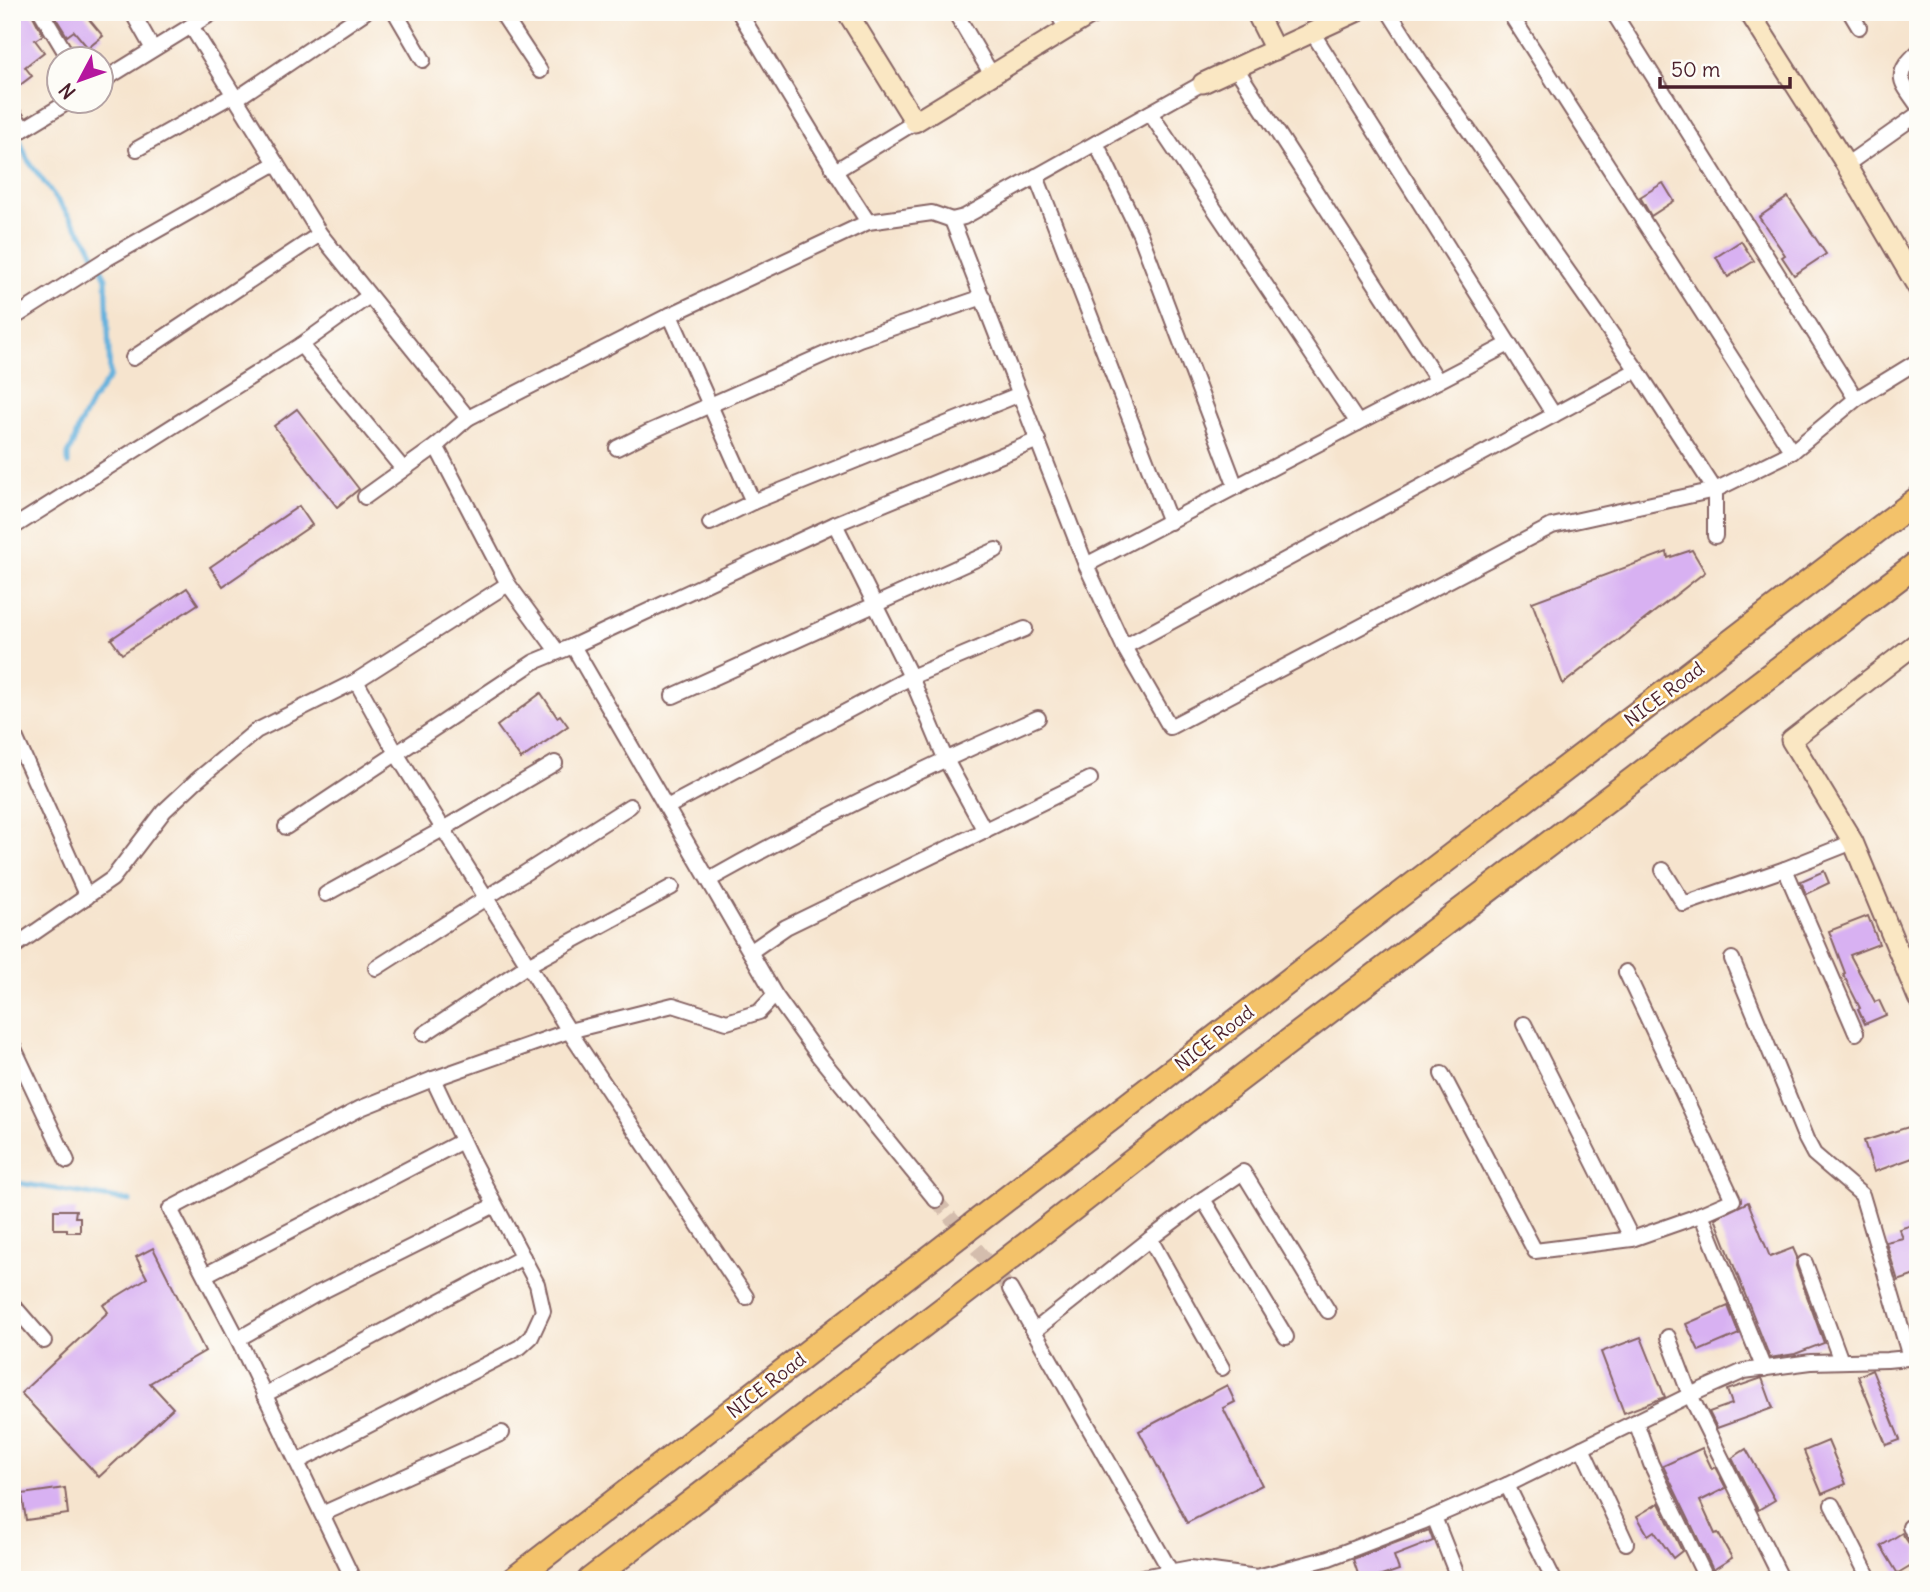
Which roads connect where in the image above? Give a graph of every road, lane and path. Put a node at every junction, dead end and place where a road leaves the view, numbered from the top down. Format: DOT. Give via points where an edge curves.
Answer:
graph roads {
  1 [pos="41,12"];
  2 [pos="132,12"];
  3 [pos="214,12"];
  4 [pos="365,12"];
  5 [pos="395,12"];
  6 [pos="501,12"];
  7 [pos="739,12"];
  8 [pos="847,12"];
  9 [pos="955,12"];
  10 [pos="1057,12"];
  11 [pos="1095,12"];
  12 [pos="1256,12"];
  13 [pos="1356,12"];
  14 [pos="1389,12"];
  15 [pos="1509,12"];
  16 [pos="1614,12"];
  17 [pos="1749,12"];
  18 [pos="1850,12"];
  19 [pos="191,26"];
  20 [pos="1860,27"];
  21 [pos="1067,30"];
  22 [pos="1312,32"];
  23 [pos="62,46"];
  24 [pos="153,49"];
  25 [pos="1275,50"];
  26 [pos="1918,52"];
  27 [pos="423,60"];
  28 [pos="1236,68"];
  29 [pos="540,71"];
  30 [pos="116,72"];
  31 [pos="992,75"];
  32 [pos="1203,83"];
  33 [pos="235,97"];
  34 [pos="1918,106"];
  35 [pos="12,112"];
  36 [pos="1150,113"];
  37 [pos="1918,114"];
  38 [pos="46,115"];
  39 [pos="915,122"];
  40 [pos="19,131"];
  41 [pos="1096,143"];
  42 [pos="137,149"];
  43 [pos="276,163"];
  44 [pos="1846,165"];
  45 [pos="835,172"];
  46 [pos="1036,176"];
  47 [pos="952,220"];
  48 [pos="869,222"];
  49 [pos="320,234"];
  50 [pos="1918,288"];
  51 [pos="369,296"];
  52 [pos="983,297"];
  53 [pos="670,315"];
  54 [pos="12,319"];
  55 [pos="1509,344"];
  56 [pos="301,345"];
  57 [pos="133,358"];
  58 [pos="1918,361"];
  59 [pos="1637,370"];
  60 [pos="1438,381"];
  61 [pos="1020,394"];
  62 [pos="1856,399"];
  63 [pos="710,405"];
  64 [pos="1554,415"];
  65 [pos="468,418"];
  66 [pos="1358,423"];
  67 [pos="1038,440"];
  68 [pos="436,446"];
  69 [pos="617,448"];
  70 [pos="1792,452"];
  71 [pos="403,470"];
  72 [pos="1236,487"];
  73 [pos="1715,490"];
  74 [pos="365,497"];
  75 [pos="1918,499"];
  76 [pos="754,502"];
  77 [pos="1170,522"];
  78 [pos="710,523"];
  79 [pos="835,524"];
  80 [pos="12,528"];
  81 [pos="1715,536"];
  82 [pos="996,550"];
  83 [pos="1918,563"];
  84 [pos="1086,565"];
  85 [pos="508,584"];
  86 [pos="875,605"];
  87 [pos="1025,629"];
  88 [pos="1918,642"];
  89 [pos="573,646"];
  90 [pos="1124,647"];
  91 [pos="557,651"];
  92 [pos="911,677"];
  93 [pos="356,681"];
  94 [pos="673,696"];
  95 [pos="1038,718"];
  96 [pos="12,730"];
  97 [pos="396,753"];
  98 [pos="945,758"];
  99 [pos="555,763"];
  100 [pos="1090,779"];
  101 [pos="630,806"];
  102 [pos="667,807"];
  103 [pos="286,827"];
  104 [pos="443,829"];
  105 [pos="985,831"];
  106 [pos="1853,842"];
  107 [pos="1785,869"];
  108 [pos="1663,870"];
  109 [pos="709,880"];
  110 [pos="673,887"];
  111 [pos="326,894"];
  112 [pos="87,897"];
  113 [pos="486,897"];
  114 [pos="12,948"];
  115 [pos="750,952"];
  116 [pos="1732,959"];
  117 [pos="528,965"];
  118 [pos="376,968"];
  119 [pos="1626,972"];
  120 [pos="775,995"];
  121 [pos="1918,998"];
  122 [pos="1524,1024"];
  123 [pos="569,1031"];
  124 [pos="1856,1033"];
  125 [pos="424,1034"];
  126 [pos="13,1048"];
  127 [pos="1442,1074"];
  128 [pos="433,1079"];
  129 [pos="462,1141"];
  130 [pos="67,1161"];
  131 [pos="1203,1199"];
  132 [pos="936,1200"];
  133 [pos="495,1205"];
  134 [pos="1701,1214"];
  135 [pos="1150,1239"];
  136 [pos="1632,1239"];
  137 [pos="523,1257"];
  138 [pos="1804,1263"];
  139 [pos="205,1275"];
  140 [pos="1010,1289"];
  141 [pos="746,1297"];
  142 [pos="12,1304"];
  143 [pos="1328,1311"];
  144 [pos="1034,1331"];
  145 [pos="1286,1337"];
  146 [pos="1668,1337"];
  147 [pos="238,1339"];
  148 [pos="44,1341"];
  149 [pos="1914,1357"];
  150 [pos="1841,1361"];
  151 [pos="1222,1368"];
  152 [pos="1764,1369"];
  153 [pos="264,1395"];
  154 [pos="1690,1395"];
  155 [pos="1636,1422"];
  156 [pos="502,1433"];
  157 [pos="1583,1448"];
  158 [pos="297,1462"];
  159 [pos="1507,1485"];
  160 [pos="1832,1505"];
  161 [pos="322,1514"];
  162 [pos="1434,1517"];
  163 [pos="1626,1543"];
  164 [pos="1171,1572"];
  165 [pos="353,1579"];
  166 [pos="513,1580"];
  167 [pos="590,1580"];
  168 [pos="1135,1580"];
  169 [pos="1459,1580"];
  170 [pos="1554,1580"];
  171 [pos="1707,1580"];
  172 [pos="1782,1580"];
  173 [pos="1870,1580"];
  1 -- 23 [label="street"];
  2 -- 24 [label="street"];
  3 -- 19 [label="street"];
  4 -- 33 [label="street"];
  5 -- 27 [label="street"];
  6 -- 29 [label="street"];
  7 -- 45 [label="street"];
  8 -- 39 [label="street"];
  9 -- 31 [label="street"];
  10 -- 21 [label="street"];
  11 -- 21 [label="street"];
  12 -- 25 [label="street"];
  13 -- 22 [label="street"];
  14 -- 59 [label="street"];
  15 -- 70 [label="street"];
  16 -- 62 [label="street"];
  17 -- 44 [label="street"];
  18 -- 20 [label="street"];
  19 -- 24 [label="street"];
  19 -- 33 [label="street"];
  21 -- 31 [label="street"];
  22 -- 25 [label="street"];
  22 -- 55 [label="street"];
  24 -- 30 [label="street"];
  25 -- 28 [label="street"];
  26 -- 34 [label="street" via="1900,77"];
  28 -- 32 [label="street"];
  28 -- 60 [label="street"];
  31 -- 39 [label="street"];
  32 -- 36 [label="street"];
  33 -- 42 [label="street"];
  33 -- 43 [label="street"];
  35 -- 40 [label="street"];
  36 -- 41 [label="street"];
  36 -- 66 [label="street"];
  37 -- 44 [label="street"];
  38 -- 40 [label="street"];
  39 -- 45 [label="street"];
  41 -- 46 [label="street"];
  41 -- 72 [label="street" via="1140,234"];
  43 -- 49 [label="street"];
  43 -- 54 [label="street" via="108,258"];
  44 -- 50 [label="street"];
  45 -- 48 [label="street"];
  46 -- 47 [label="street"];
  46 -- 77 [label="street"];
  47 -- 48 [label="street" via="932,213"];
  47 -- 52 [label="street"];
  48 -- 53 [label="street"];
  49 -- 51 [label="street"];
  49 -- 57 [label="street"];
  51 -- 56 [label="street"];
  51 -- 65 [label="street"];
  52 -- 61 [label="street"];
  52 -- 63 [label="street" via="859,339"];
  53 -- 63 [label="street"];
  53 -- 65 [label="street"];
  55 -- 60 [label="street"];
  55 -- 64 [label="street"];
  56 -- 71 [label="street"];
  56 -- 80 [label="street"];
  58 -- 62 [label="street"];
  59 -- 64 [label="street"];
  59 -- 73 [label="street"];
  60 -- 66 [label="street"];
  61 -- 67 [label="street"];
  61 -- 76 [label="street"];
  62 -- 70 [label="street"];
  63 -- 69 [label="street"];
  63 -- 76 [label="street"];
  64 -- 90 [label="street"];
  65 -- 68 [label="street"];
  66 -- 72 [label="street"];
  67 -- 79 [label="street"];
  67 -- 84 [label="street"];
  68 -- 71 [label="street"];
  68 -- 85 [label="street"];
  70 -- 73 [label="street"];
  71 -- 74 [label="street"];
  72 -- 77 [label="street"];
  73 -- 81 [label="street"];
  73 -- 90 [label="street" via="1552,526 1170,727"];
  75 -- 166 [label="highway, NICE Road"];
  76 -- 78 [label="street"];
  77 -- 84 [label="street"];
  79 -- 86 [label="street"];
  79 -- 89 [label="street"];
  82 -- 86 [label="street"];
  83 -- 167 [label="highway"];
  84 -- 90 [label="street"];
  85 -- 91 [label="street"];
  85 -- 93 [label="street"];
  86 -- 92 [label="street"];
  86 -- 94 [label="street"];
  87 -- 92 [label="street"];
  88 -- 106 [label="street" via="1791,740"];
  89 -- 91 [label="street"];
  89 -- 102 [label="street"];
  91 -- 97 [label="street"];
  92 -- 98 [label="street"];
  92 -- 102 [label="street"];
  93 -- 97 [label="street"];
  93 -- 112 [label="street" via="256,731 164,811 112,880"];
  95 -- 98 [label="street"];
  96 -- 112 [label="street"];
  97 -- 103 [label="street"];
  97 -- 104 [label="street"];
  98 -- 105 [label="street"];
  98 -- 109 [label="street"];
  99 -- 104 [label="street"];
  100 -- 105 [label="street"];
  101 -- 113 [label="street"];
  102 -- 109 [label="street"];
  104 -- 111 [label="street"];
  104 -- 113 [label="street"];
  105 -- 115 [label="street" via="786,927"];
  106 -- 107 [label="street"];
  106 -- 121 [label="street"];
  107 -- 108 [label="street" via="1684,904"];
  107 -- 124 [label="street"];
  109 -- 115 [label="street"];
  110 -- 117 [label="street"];
  112 -- 114 [label="street"];
  113 -- 117 [label="street"];
  113 -- 118 [label="street"];
  115 -- 120 [label="street"];
  116 -- 149 [label="street" via="1814,1154 1862,1195"];
  117 -- 123 [label="street"];
  117 -- 125 [label="street"];
  119 -- 134 [label="street" via="1733,1200"];
  120 -- 123 [label="street" via="759,1012 727,1022 673,1005"];
  120 -- 132 [label="street"];
  122 -- 136 [label="street"];
  123 -- 128 [label="street"];
  123 -- 141 [label="street"];
  126 -- 130 [label="street"];
  127 -- 136 [label="street" via="1535,1251"];
  128 -- 129 [label="street"];
  128 -- 139 [label="street" via="361,1108 170,1209"];
  129 -- 133 [label="street"];
  129 -- 139 [label="street"];
  131 -- 135 [label="street"];
  131 -- 143 [label="street" via="1243,1171"];
  131 -- 145 [label="street"];
  133 -- 137 [label="street"];
  133 -- 147 [label="street"];
  134 -- 136 [label="street"];
  134 -- 152 [label="street"];
  135 -- 144 [label="street"];
  135 -- 151 [label="street"];
  137 -- 153 [label="street"];
  137 -- 158 [label="street" via="537,1284 543,1311 531,1337 520,1347"];
  138 -- 150 [label="street"];
  139 -- 147 [label="street"];
  140 -- 144 [label="street"];
  142 -- 148 [label="street"];
  144 -- 164 [label="street"];
  146 -- 154 [label="street"];
  147 -- 153 [label="street"];
  149 -- 150 [label="street"];
  150 -- 152 [label="street"];
  152 -- 154 [label="street" via="1744,1371"];
  153 -- 158 [label="street"];
  154 -- 155 [label="street"];
  154 -- 172 [label="street"];
  155 -- 157 [label="street"];
  155 -- 171 [label="street" via="1651,1464"];
  156 -- 161 [label="street"];
  157 -- 159 [label="street"];
  157 -- 163 [label="street"];
  158 -- 161 [label="street"];
  159 -- 162 [label="street"];
  159 -- 170 [label="street"];
  160 -- 173 [label="street"];
  161 -- 165 [label="street"];
  162 -- 164 [label="street" via="1329,1558 1257,1577 1190,1569"];
  162 -- 169 [label="street"];
  164 -- 168 [label="street"];
}
